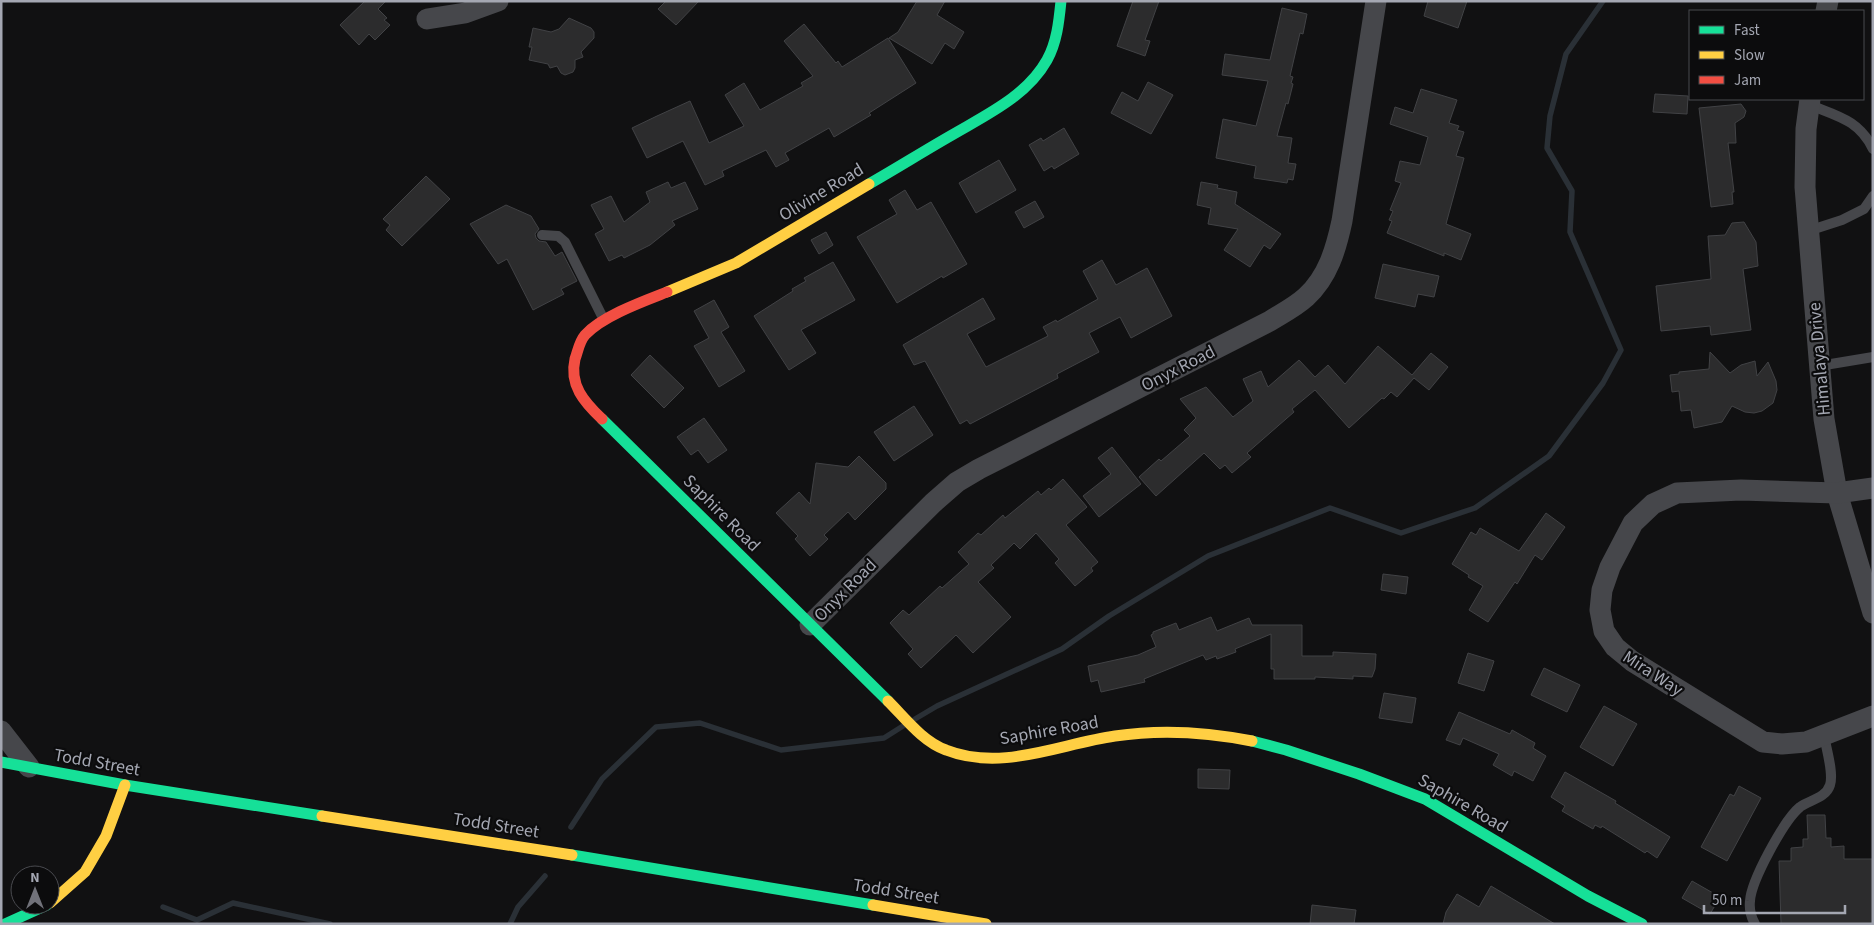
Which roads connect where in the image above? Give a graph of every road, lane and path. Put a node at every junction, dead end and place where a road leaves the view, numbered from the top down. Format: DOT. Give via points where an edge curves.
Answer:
graph roads {
  1 [pos="498,1"];
  2 [pos="1062,1"];
  3 [pos="1376,1"];
  4 [pos="427,19"];
  5 [pos="1810,102"];
  6 [pos="1873,149"];
  7 [pos="1873,196"];
  8 [pos="1808,231"];
  9 [pos="542,236"];
  10 [pos="604,321"];
  11 [pos="1873,357"];
  12 [pos="1820,366"];
  13 [pos="574,380"];
  14 [pos="1873,488"];
  15 [pos="1837,493"];
  16 [pos="1873,613"];
  17 [pos="810,625"];
  18 [pos="1873,716"];
  19 [pos="1,731"];
  20 [pos="1824,735"];
  21 [pos="1,762"];
  22 [pos="29,767"];
  23 [pos="125,785"];
  24 [pos="60,894"];
  25 [pos="25,915"];
  26 [pos="5,924"];
  27 [pos="986,924"];
  28 [pos="1642,924"];
  29 [pos="1755,924"];
  1 -- 4 [label="street" via="465,13"];
  2 -- 10 [label="street, Olivine Road" via="1054,45 1044,66 1029,85 1006,103 736,263"];
  3 -- 17 [label="street, Onyx Road" via="1336,252 1324,276 1306,297 1270,321 957,482"];
  5 -- 6 [label="lane" via="1857,126"];
  5 -- 8 [label="street, Himalaya Drive" via="1805,187"];
  7 -- 8 [label="lane" via="1864,209"];
  8 -- 12 [label="street, Himalaya Drive"];
  9 -- 10 [label="lane" via="558,236 565,242"];
  10 -- 13 [label="street, Olivine Road" via="585,335 579,345 573,369"];
  11 -- 12 [label="lane"];
  12 -- 15 [label="street, Himalaya Drive" via="1824,420"];
  13 -- 17 [label="street, Saphire Road" via="584,402"];
  14 -- 15 [label="street, Mira Way"];
  15 -- 16 [label="street, Himalaya Drive"];
  15 -- 20 [label="street, Mira Way" via="1741,490 1676,493 1653,504 1634,523 1610,567 1602,590 1600,610 1604,631 1615,648 1763,742 1806,742"];
  17 -- 28 [label="street, Saphire Road" via="917,730 944,749 970,757 1000,758 1037,754 1102,738 1160,732 1230,736 1301,754 1398,786"];
  18 -- 20 [label="street, Mira Way"];
  19 -- 22 [label="street"];
  20 -- 29 [label="lane" via="1830,785 1826,794 1800,807 1779,835 1753,886 1750,902"];
  21 -- 22 [label="street, Todd Street"];
  22 -- 23 [label="street, Todd Street"];
  23 -- 24 [label="street" via="106,836 85,872"];
  23 -- 27 [label="street, Todd Street"];
  25 -- 26 [label="street"];
}
